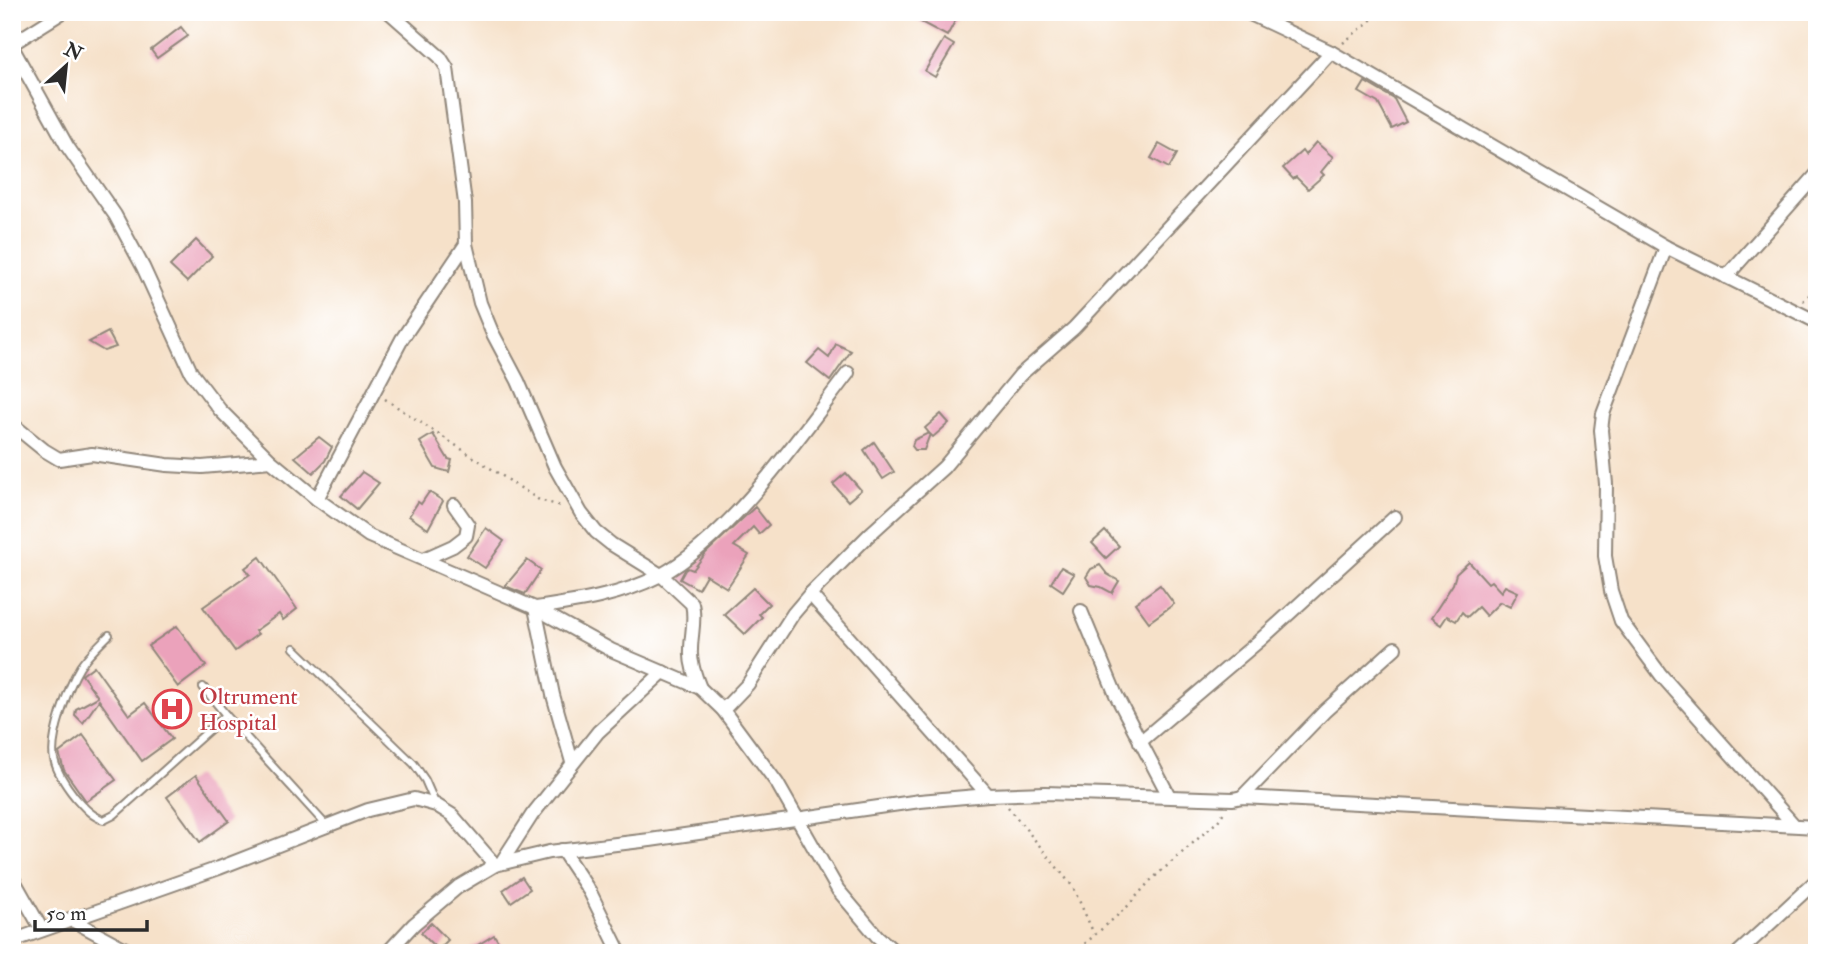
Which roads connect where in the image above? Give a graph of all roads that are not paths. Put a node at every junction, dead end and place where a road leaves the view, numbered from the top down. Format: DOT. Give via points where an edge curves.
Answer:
graph roads {
  1 [pos="64,12"];
  2 [pos="389,12"];
  3 [pos="1246,12"];
  4 [pos="12,45"];
  5 [pos="1331,52"];
  6 [pos="1817,174"];
  7 [pos="466,244"];
  8 [pos="1667,247"];
  9 [pos="1726,277"];
  10 [pos="1817,323"];
  11 [pos="848,373"];
  12 [pos="12,424"];
  13 [pos="271,461"];
  14 [pos="317,499"];
  15 [pos="454,505"];
  16 [pos="1395,517"];
  17 [pos="424,559"];
  18 [pos="661,575"];
  19 [pos="810,594"];
  20 [pos="535,608"];
  21 [pos="1082,611"];
  22 [pos="109,635"];
  23 [pos="294,648"];
  24 [pos="1395,648"];
  25 [pos="663,672"];
  26 [pos="203,687"];
  27 [pos="700,688"];
  28 [pos="723,710"];
  29 [pos="226,715"];
  30 [pos="1140,742"];
  31 [pos="572,762"];
  32 [pos="994,795"];
  33 [pos="1169,796"];
  34 [pos="1238,798"];
  35 [pos="436,805"];
  36 [pos="797,819"];
  37 [pos="326,825"];
  38 [pos="1794,825"];
  39 [pos="1817,827"];
  40 [pos="562,850"];
  41 [pos="498,864"];
  42 [pos="12,877"];
  43 [pos="1817,880"];
  44 [pos="70,919"];
  45 [pos="42,930"];
  46 [pos="12,941"];
  47 [pos="132,953"];
  48 [pos="387,953"];
  49 [pos="620,953"];
  50 [pos="896,953"];
  51 [pos="1738,953"];
  1 -- 4 [label="street"];
  2 -- 7 [label="street" via="447,68"];
  3 -- 5 [label="street"];
  4 -- 13 [label="street" via="67,146 144,267 191,372 219,410"];
  5 -- 8 [label="street"];
  5 -- 19 [label="street" via="1074,328 1020,375 944,467"];
  6 -- 9 [label="street"];
  7 -- 14 [label="street" via="402,339"];
  7 -- 18 [label="street" via="488,322 581,513 611,544"];
  8 -- 9 [label="street"];
  8 -- 38 [label="street" via="1603,414 1605,556 1611,591 1621,621 1661,675"];
  9 -- 10 [label="street"];
  11 -- 18 [label="street" via="752,495 695,552"];
  12 -- 13 [label="street" via="59,459 92,454 202,467"];
  13 -- 14 [label="street"];
  14 -- 17 [label="street" via="369,536"];
  15 -- 17 [label="street" via="468,525 466,536"];
  16 -- 30 [label="street"];
  17 -- 20 [label="street"];
  18 -- 20 [label="street" via="623,591"];
  18 -- 27 [label="street" via="692,604 690,652"];
  19 -- 28 [label="street" via="748,684"];
  19 -- 32 [label="street"];
  20 -- 25 [label="street" via="611,650"];
  20 -- 31 [label="street"];
  21 -- 30 [label="street"];
  22 -- 29 [label="lane" via="91,652 73,681 53,753 73,794 98,819 114,815"];
  23 -- 35 [label="lane" via="414,764"];
  24 -- 34 [label="street"];
  25 -- 27 [label="street"];
  25 -- 31 [label="street"];
  26 -- 29 [label="lane"];
  27 -- 28 [label="street"];
  28 -- 36 [label="street" via="777,783"];
  29 -- 37 [label="lane"];
  30 -- 33 [label="street"];
  31 -- 41 [label="street"];
  32 -- 33 [label="street"];
  32 -- 36 [label="street"];
  33 -- 34 [label="street"];
  34 -- 38 [label="street"];
  35 -- 37 [label="street" via="414,799"];
  35 -- 41 [label="street" via="452,815"];
  36 -- 40 [label="street"];
  36 -- 50 [label="street" via="838,890"];
  37 -- 44 [label="street"];
  38 -- 39 [label="street"];
  40 -- 41 [label="street"];
  40 -- 49 [label="street" via="590,892"];
  41 -- 48 [label="street" via="437,903"];
  42 -- 45 [label="street"];
  43 -- 51 [label="street"];
  44 -- 45 [label="street"];
  44 -- 47 [label="street"];
  45 -- 46 [label="street"];
}
